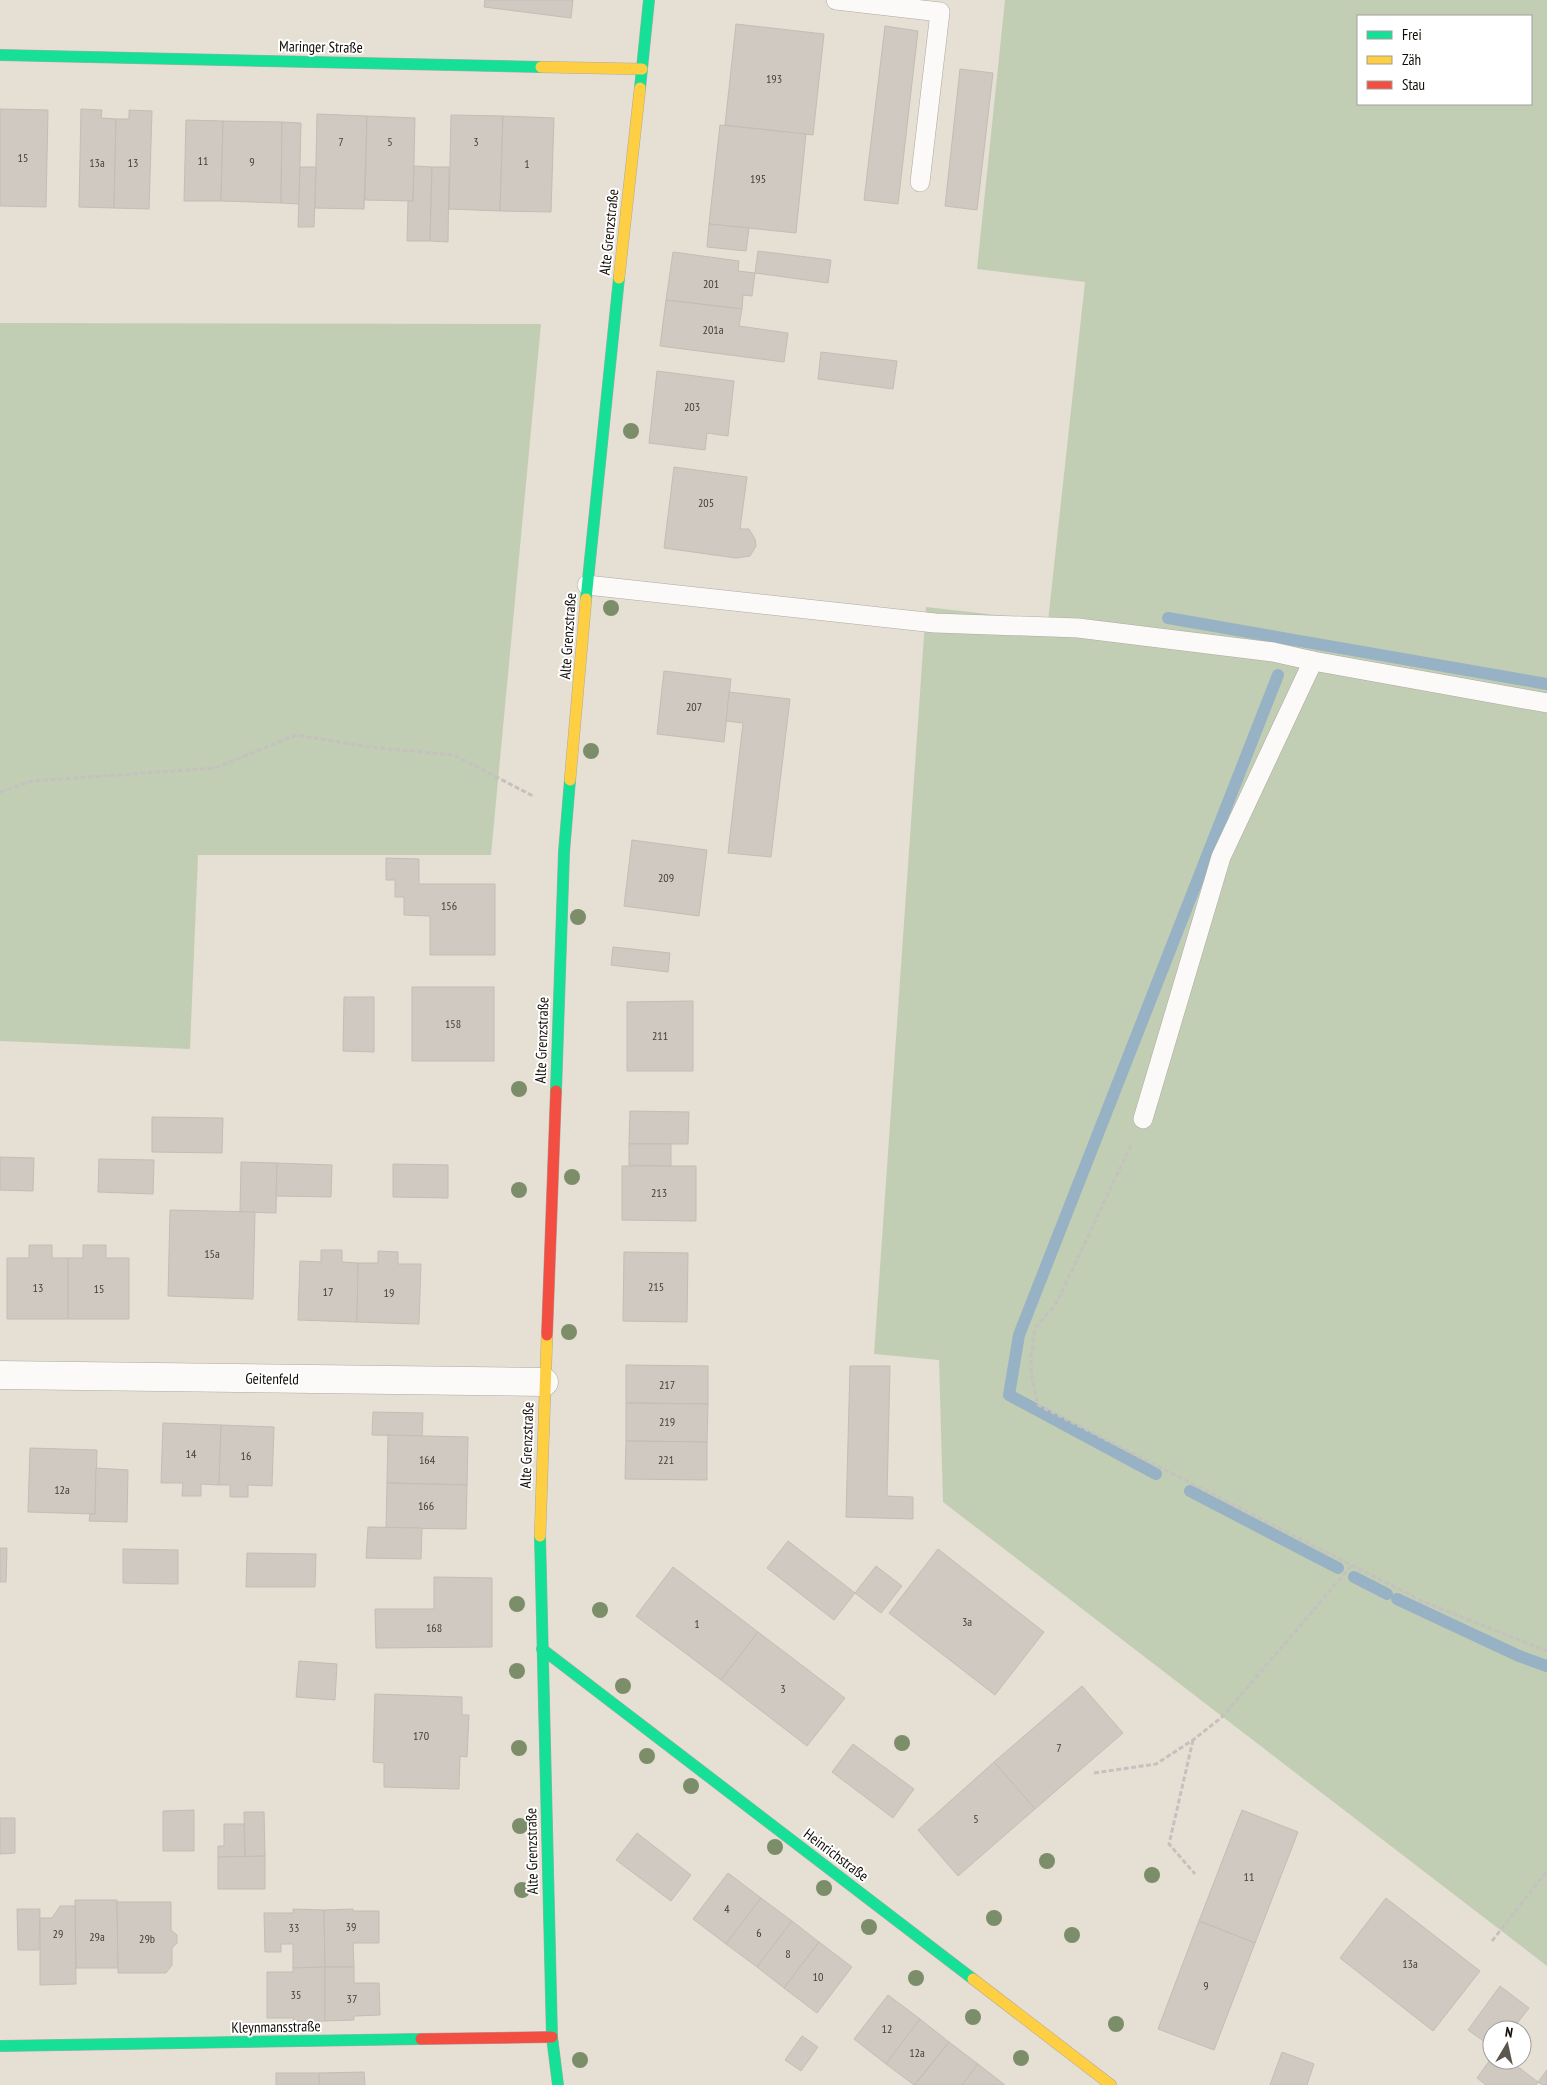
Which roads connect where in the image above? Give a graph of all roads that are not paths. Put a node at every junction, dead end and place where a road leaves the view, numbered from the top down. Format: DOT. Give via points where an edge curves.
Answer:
graph roads {
  1 [pos="649,0"];
  2 [pos="836,0"];
  3 [pos="941,6"];
  4 [pos="0,55"];
  5 [pos="642,69"];
  6 [pos="920,182"];
  7 [pos="587,585"];
  8 [pos="1313,661"];
  9 [pos="1547,703"];
  10 [pos="1143,1119"];
  11 [pos="0,1375"];
  12 [pos="544,1382"];
  13 [pos="542,1649"];
  14 [pos="552,2037"];
  15 [pos="0,2046"];
  16 [pos="558,2085"];
  17 [pos="1111,2085"];
  1 -- 5 [label="street, Alte Grenzstraße"];
  2 -- 3 [label="lane"];
  3 -- 6 [label="lane"];
  4 -- 5 [label="street, Maringer Straße"];
  5 -- 7 [label="street, Alte Grenzstraße"];
  7 -- 8 [label="lane" via="935,624 1078,628 1273,652"];
  7 -- 12 [label="street, Alte Grenzstraße" via="564,852"];
  8 -- 9 [label="lane"];
  8 -- 10 [label="lane" via="1221,857"];
  11 -- 12 [label="street, Geitenfeld"];
  12 -- 13 [label="street, Alte Grenzstraße" via="540,1535"];
  13 -- 14 [label="street, Alte Grenzstraße"];
  13 -- 17 [label="street, Heinrichstraße"];
  14 -- 15 [label="street, Kleynmansstraße"];
  14 -- 16 [label="street, Alte Grenzstraße"];
}
